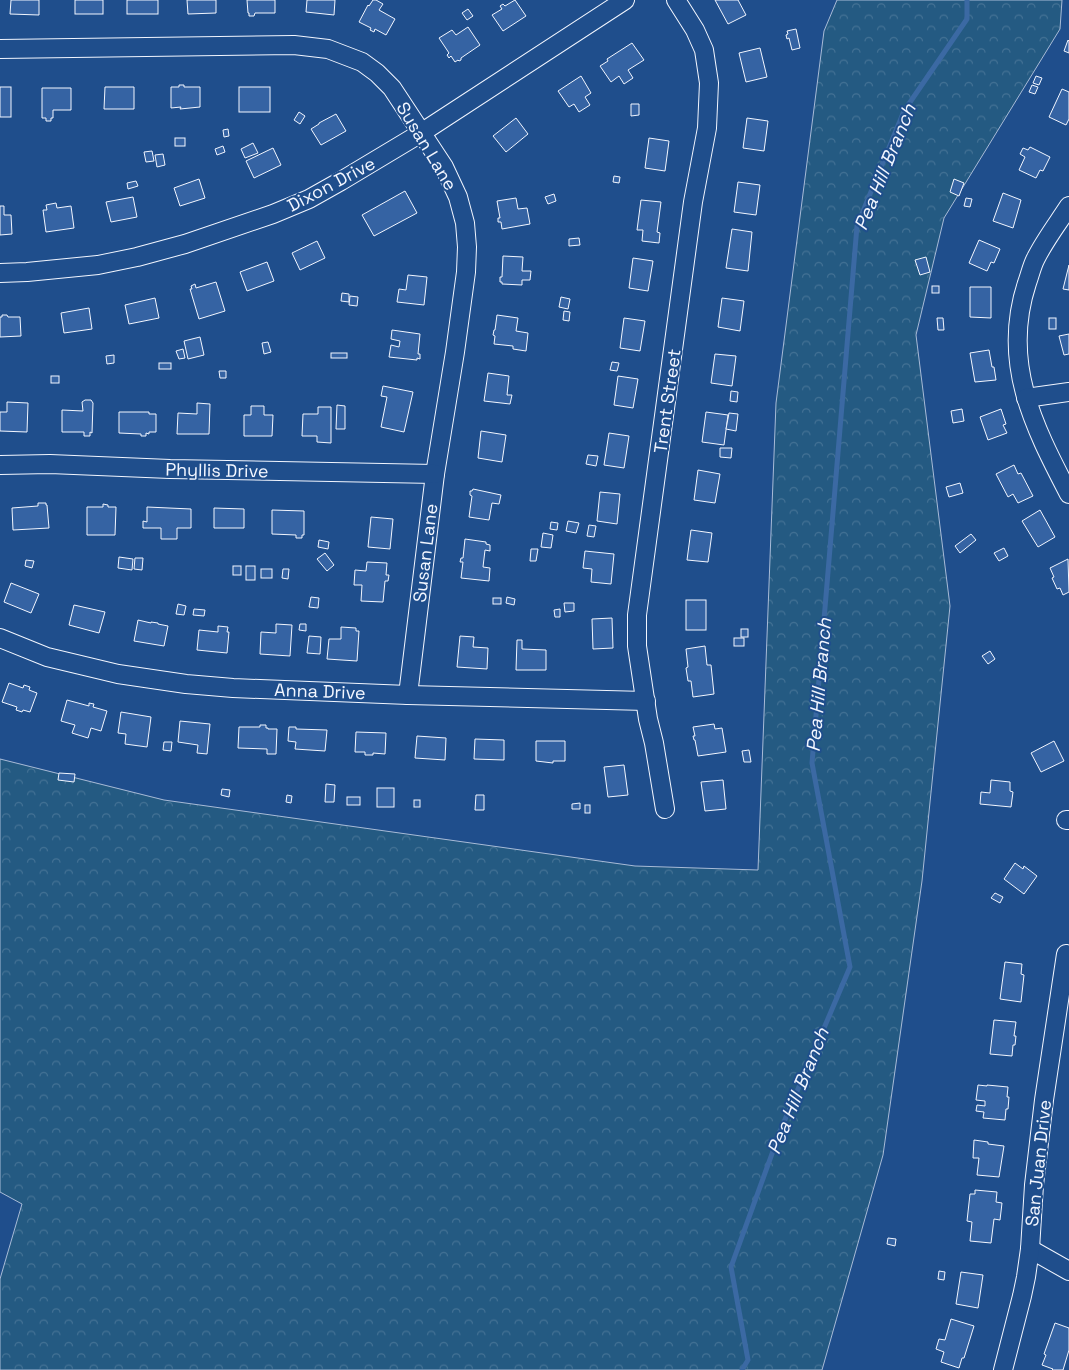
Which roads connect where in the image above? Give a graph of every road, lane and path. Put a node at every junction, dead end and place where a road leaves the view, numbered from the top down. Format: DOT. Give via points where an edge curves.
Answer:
graph roads {
  1 [pos="625,0"];
  2 [pos="676,0"];
  3 [pos="0,49"];
  4 [pos="422,133"];
  5 [pos="1069,206"];
  6 [pos="0,273"];
  7 [pos="1069,392"];
  8 [pos="1026,398"];
  9 [pos="0,465"];
  10 [pos="434,474"];
  11 [pos="1069,494"];
  12 [pos="0,638"];
  13 [pos="408,695"];
  14 [pos="646,701"];
  15 [pos="665,809"];
  16 [pos="1066,954"];
  17 [pos="1030,1249"];
  18 [pos="1069,1271"];
  19 [pos="1003,1370"];
  1 -- 4 [label="street, Dixon Drive"];
  2 -- 14 [label="street, Trent Street" via="696,30 704,50 709,83 707,128 637,615 637,646"];
  3 -- 4 [label="street, Susan Lane" via="294,45 328,49 362,62 378,73"];
  4 -- 6 [label="street, Dixon Drive" via="309,199 185,244 98,265"];
  4 -- 10 [label="street, Susan Lane" via="444,167 458,197 467,247 455,352"];
  5 -- 8 [label="street" via="1035,258 1024,293 1019,316 1018,365"];
  7 -- 8 [label="street"];
  8 -- 11 [label="street" via="1042,441"];
  9 -- 10 [label="street, Phyllis Drive"];
  10 -- 13 [label="street, Susan Lane"];
  12 -- 13 [label="street, Anna Drive" via="47,657 149,680 233,688"];
  13 -- 14 [label="street, Anna Drive"];
  14 -- 15 [label="street, Trent Street"];
  16 -- 17 [label="street, San Juan Drive" via="1044,1100"];
  17 -- 18 [label="street"];
  17 -- 19 [label="street, San Juan Drive"];
}
